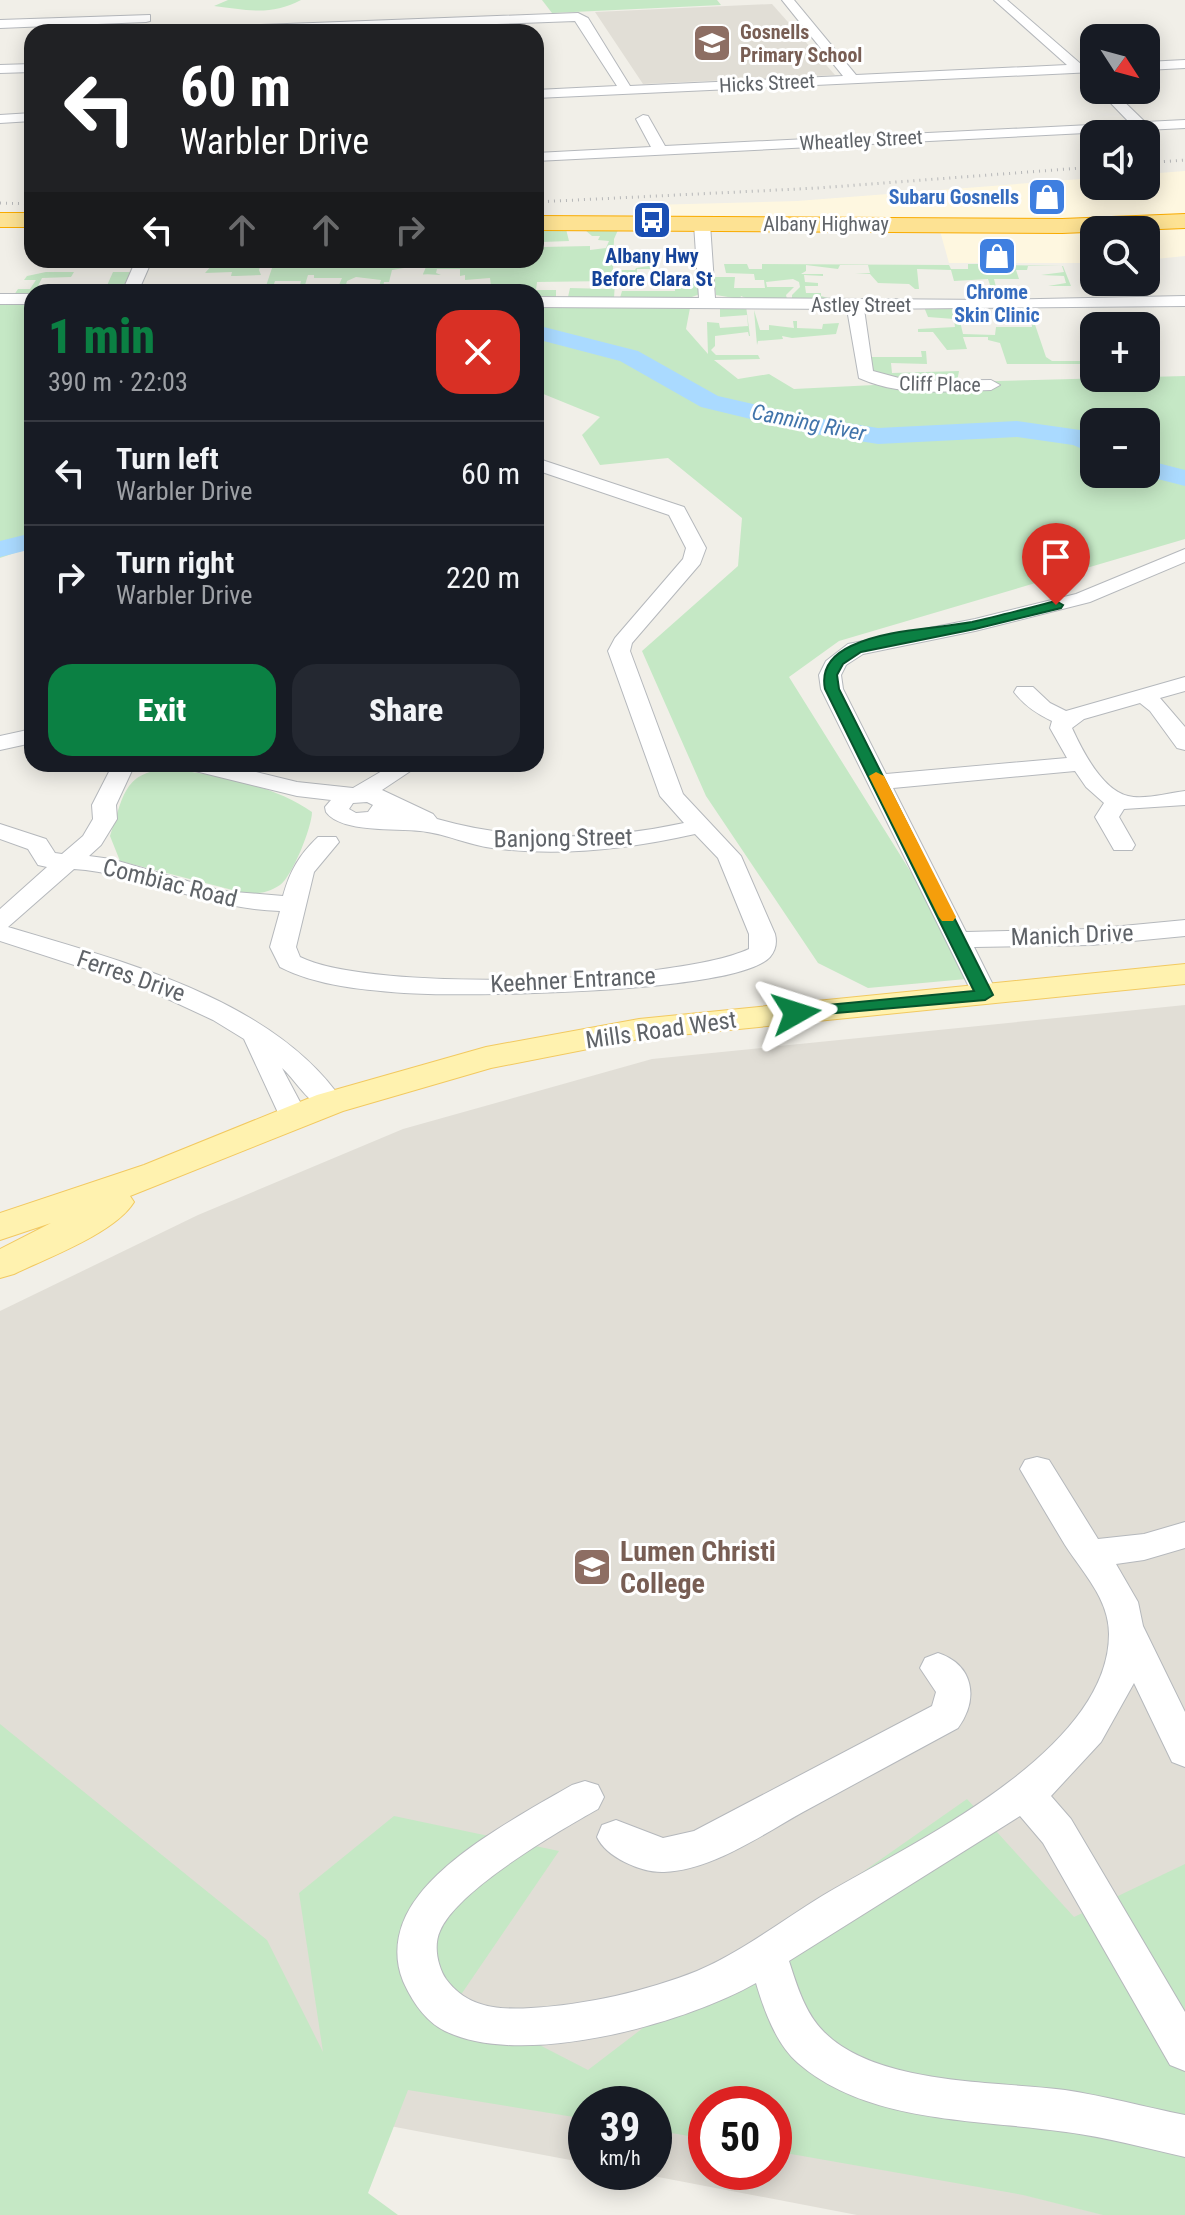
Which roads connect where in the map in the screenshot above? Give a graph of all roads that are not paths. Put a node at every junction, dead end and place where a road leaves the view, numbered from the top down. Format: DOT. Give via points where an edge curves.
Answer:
graph roads {
  1 [pos="788,0"];
  2 [pos="1000,0"];
  3 [pos="145,1"];
  4 [pos="146,18"];
  5 [pos="0,24"];
  6 [pos="146,24"];
  7 [pos="444,24"];
  8 [pos="1185,64"];
  9 [pos="1160,65"];
  10 [pos="24,68"];
  11 [pos="0,69"];
  12 [pos="1079,69"];
  13 [pos="853,75"];
  14 [pos="626,90"];
  15 [pos="544,94"];
  16 [pos="1119,104"];
  17 [pos="24,118"];
  18 [pos="0,119"];
  19 [pos="643,119"];
  20 [pos="1135,120"];
  21 [pos="1185,124"];
  22 [pos="1160,126"];
  23 [pos="1080,130"];
  24 [pos="660,150"];
  25 [pos="544,157"];
  26 [pos="1185,218"];
  27 [pos="0,220"];
  28 [pos="24,220"];
  29 [pos="544,223"];
  30 [pos="702,224"];
  31 [pos="0,299"];
  32 [pos="24,299"];
  33 [pos="1185,301"];
  34 [pos="544,302"];
  35 [pos="707,303"];
  36 [pos="855,305"];
  37 [pos="991,385"];
  38 [pos="544,467"];
  39 [pos="1185,555"];
  40 [pos="1185,684"];
  41 [pos="1025,692"];
  42 [pos="1144,696"];
  43 [pos="1066,719"];
  44 [pos="24,738"];
  45 [pos="0,743"];
  46 [pos="1185,743"];
  47 [pos="1082,764"];
  48 [pos="120,772"];
  49 [pos="228,772"];
  50 [pos="399,772"];
  51 [pos="404,772"];
  52 [pos="879,782"];
  53 [pos="1185,798"];
  54 [pos="1117,801"];
  55 [pos="347,803"];
  56 [pos="377,810"];
  57 [pos="701,826"];
  58 [pos="0,831"];
  59 [pos="327,842"];
  60 [pos="1123,845"];
  61 [pos="59,860"];
  62 [pos="0,899"];
  63 [pos="294,904"];
  64 [pos="0,922"];
  65 [pos="1185,928"];
  66 [pos="0,933"];
  67 [pos="959,940"];
  68 [pos="1185,974"];
  69 [pos="985,995"];
  70 [pos="256,1034"];
  71 [pos="330,1103"];
  72 [pos="294,1117"];
  73 [pos="157,1174"];
  74 [pos="0,1227"];
  75 [pos="0,1265"];
  76 [pos="1037,1469"];
  77 [pos="1185,1535"];
  78 [pos="1089,1554"];
  79 [pos="1128,1631"];
  80 [pos="938,1668"];
  81 [pos="1185,1751"];
  82 [pos="1024,1793"];
  83 [pos="585,1797"];
  84 [pos="616,1837"];
  85 [pos="767,1954"];
  86 [pos="1185,2051"];
  87 [pos="1185,2136"];
  1 -- 13 [label="street"];
  2 -- 12 [label="street"];
  3 -- 4 [label="street"];
  4 -- 5 [label="street"];
  4 -- 6 [label="street"];
  7 -- 14 [label="street" via="578,17"];
  8 -- 9 [label="street"];
  10 -- 11 [label="street"];
  12 -- 13 [label="street, Hicks Street"];
  13 -- 14 [label="street, Hicks Street"];
  14 -- 15 [label="street, Hicks Street"];
  16 -- 20 [label="street"];
  17 -- 18 [label="street"];
  19 -- 24 [label="street"];
  21 -- 22 [label="street, Wheatley Street"];
  23 -- 24 [label="street, Wheatley Street"];
  24 -- 25 [label="street, Wheatley Street"];
  26 -- 30 [label="highway, Albany Highway" via="1062,226"];
  27 -- 28 [label="highway"];
  29 -- 30 [label="highway, Albany Highway"];
  30 -- 35 [label="street"];
  31 -- 32 [label="street"];
  33 -- 36 [label="street, Astley Street"];
  34 -- 35 [label="street, Astley Street"];
  35 -- 36 [label="street, Astley Street"];
  36 -- 37 [label="street, Cliff Place" via="865,374 901,385"];
  38 -- 57 [label="street, Keehner Entrance" via="677,511 696,548 693,560 619,651 672,796"];
  39 -- 52 [label="street" via="1083,598 885,641 837,661 830,675 832,689"];
  40 -- 42 [label="street"];
  41 -- 43 [label="street" via="1042,708"];
  42 -- 43 [label="street"];
  42 -- 46 [label="street"];
  43 -- 47 [label="street" via="1061,731"];
  44 -- 45 [label="street"];
  47 -- 52 [label="street"];
  47 -- 54 [label="street" via="1096,788"];
  48 -- 61 [label="street" via="104,805 100,828"];
  49 -- 55 [label="street"];
  50 -- 55 [label="street"];
  51 -- 56 [label="street"];
  52 -- 67 [label="street"];
  53 -- 54 [label="street"];
  54 -- 60 [label="street" via="1107,817"];
  55 -- 56 [label="street, Banjong Street" via="371,794"];
  55 -- 59 [label="street, Keehner Entrance" via="324,838"];
  56 -- 57 [label="street, Banjong Street" via="492,841 524,843 616,840"];
  56 -- 59 [label="street, Keehner Entrance"];
  57 -- 63 [label="street, Keehner Entrance" via="729,856 762,934 763,948 750,961 626,982 414,986 294,965 283,947"];
  58 -- 61 [label="street" via="29,840"];
  59 -- 63 [label="street, Keehner Entrance" via="304,867"];
  61 -- 62 [label="street"];
  61 -- 63 [label="street, Combiac Road" via="102,864 219,898"];
  61 -- 64 [label="street"];
  65 -- 67 [label="street, Manich Drive" via="1091,937"];
  66 -- 70 [label="street, Ferres Drive" via="164,985"];
  67 -- 69 [label="street"];
  68 -- 69 [label="main road, Mills Road West"];
  69 -- 71 [label="main road, Mills Road West" via="639,1029 486,1058"];
  70 -- 71 [label="street, Ferres Drive" via="291,1060"];
  70 -- 72 [label="street"];
  71 -- 72 [label="main road, Mills Road West"];
  72 -- 73 [label="main road, Mills Road West"];
  73 -- 74 [label="main road, Mills Road West"];
  73 -- 75 [label="main road, Mills Road West" via="87,1221"];
  76 -- 78 [label="street"];
  77 -- 78 [label="street"];
  78 -- 79 [label="street" via="1123,1608"];
  79 -- 81 [label="street"];
  79 -- 82 [label="street" via="1126,1651 1101,1713 1060,1766"];
  80 -- 84 [label="street" via="955,1688 954,1707 945,1717 726,1835 663,1855"];
  82 -- 85 [label="street"];
  82 -- 86 [label="street" via="1057,1831"];
  83 -- 85 [label="street" via="458,1884 422,1922 417,1959 437,2004 475,2024 560,2024 687,1993"];
  85 -- 87 [label="street" via="789,2018 800,2034 811,2049 852,2073 940,2095 1065,2111"];
}
